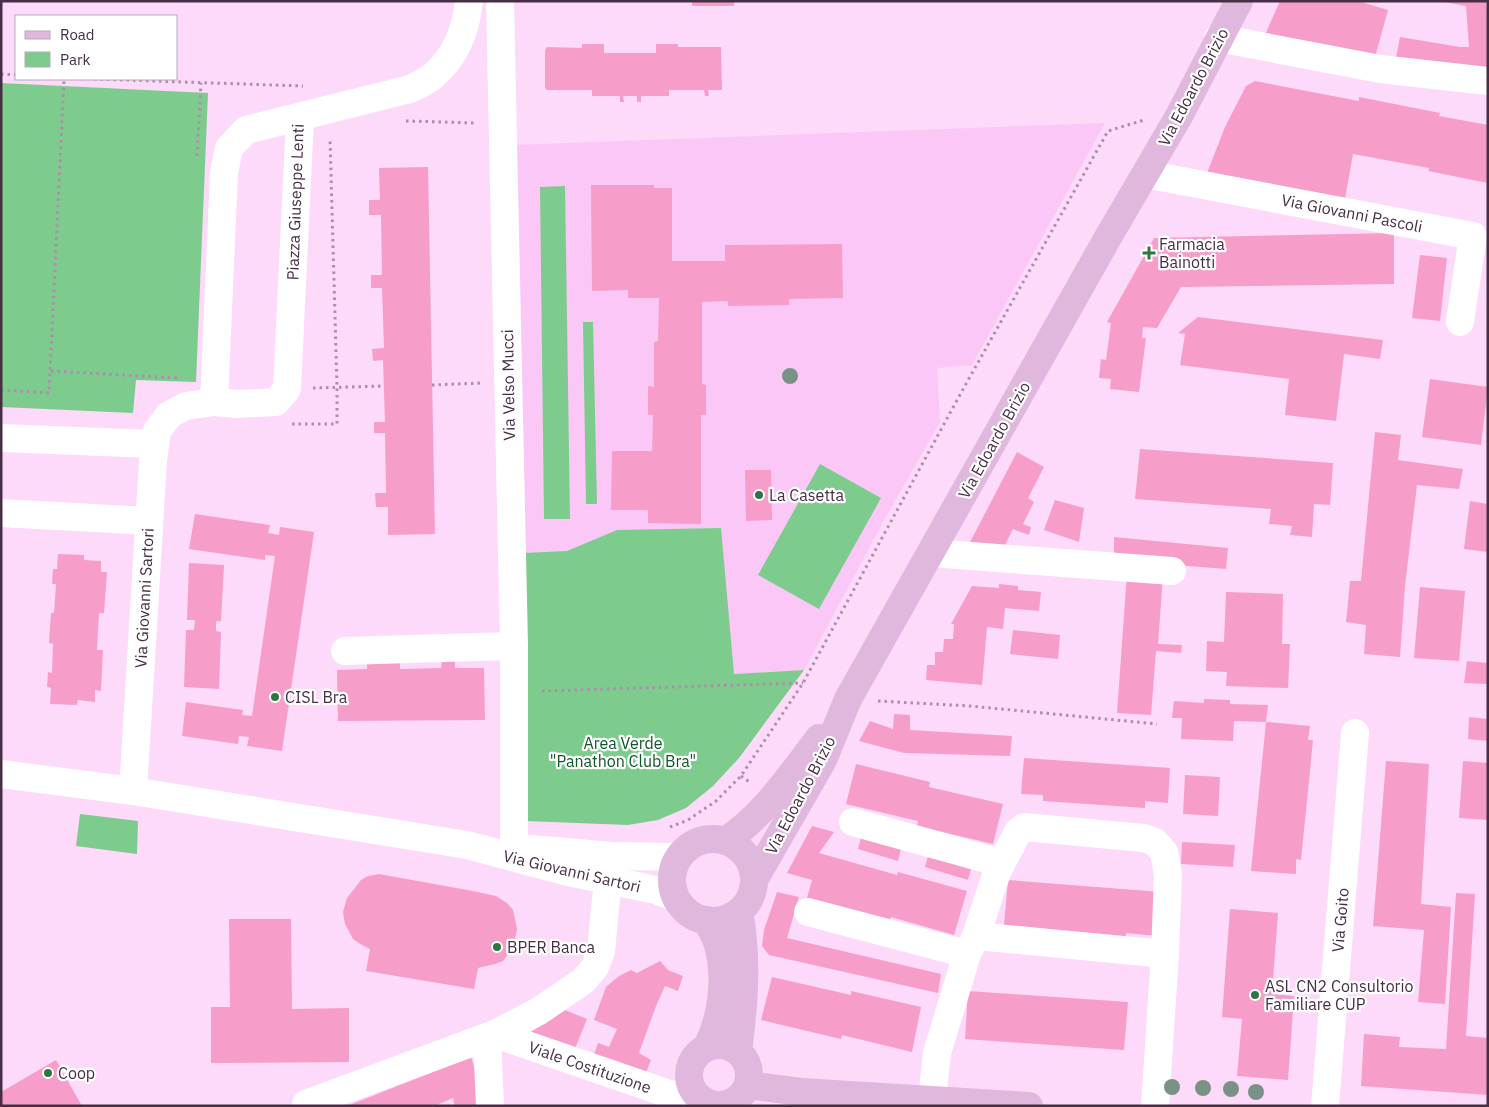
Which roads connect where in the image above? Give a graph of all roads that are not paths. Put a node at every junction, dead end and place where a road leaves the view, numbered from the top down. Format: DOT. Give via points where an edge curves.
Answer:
graph roads {
  1 [pos="468,1"];
  2 [pos="500,1"];
  3 [pos="1238,1"];
  4 [pos="1218,38"];
  5 [pos="1488,81"];
  6 [pos="300,117"];
  7 [pos="1145,174"];
  8 [pos="1460,322"];
  9 [pos="214,402"];
  10 [pos="1,438"];
  11 [pos="154,444"];
  12 [pos="1,513"];
  13 [pos="149,521"];
  14 [pos="930,553"];
  15 [pos="1172,571"];
  16 [pos="514,646"];
  17 [pos="345,651"];
  18 [pos="846,703"];
  19 [pos="1355,733"];
  20 [pos="1,774"];
  21 [pos="133,792"];
  22 [pos="853,822"];
  23 [pos="725,841"];
  24 [pos="467,845"];
  25 [pos="514,848"];
  26 [pos="679,857"];
  27 [pos="1002,864"];
  28 [pos="611,868"];
  29 [pos="754,880"];
  30 [pos="676,898"];
  31 [pos="739,912"];
  32 [pos="808,912"];
  33 [pos="707,920"];
  34 [pos="971,945"];
  35 [pos="1165,954"];
  36 [pos="491,1035"];
  37 [pos="707,1047"];
  38 [pos="738,1052"];
  39 [pos="723,1099"];
  40 [pos="932,1100"];
  41 [pos="306,1106"];
  42 [pos="490,1106"];
  43 [pos="1029,1106"];
  44 [pos="1155,1106"];
  45 [pos="1325,1106"];
  1 -- 6 [label="street" via="462,36 452,56 434,76 410,89"];
  2 -- 16 [label="street, Via Velso Mucci"];
  3 -- 4 [label="main road, Via Edoardo Brizio"];
  4 -- 5 [label="street" via="1380,68"];
  4 -- 7 [label="main road, Via Edoardo Brizio" via="1183,109"];
  6 -- 9 [label="street, Piazza Giuseppe Lenti" via="246,130 229,148 224,173"];
  6 -- 9 [label="street, Piazza Giuseppe Lenti" via="287,389 276,402"];
  7 -- 8 [label="street, Via Giovanni Pascoli" via="1473,236"];
  7 -- 14 [label="main road, Via Edoardo Brizio"];
  9 -- 11 [label="street" via="186,406 169,414 157,431"];
  10 -- 11 [label="street"];
  11 -- 13 [label="street"];
  12 -- 13 [label="street, Via Giovanni Sartori"];
  13 -- 21 [label="street, Via Giovanni Sartori"];
  14 -- 15 [label="street"];
  14 -- 18 [label="main road, Via Edoardo Brizio"];
  16 -- 17 [label="street"];
  16 -- 25 [label="street, Via Velso Mucci"];
  18 -- 23 [label="main road" via="771,798 741,831"];
  18 -- 29 [label="main road, Via Edoardo Brizio" via="822,760"];
  19 -- 45 [label="street, Via Goito"];
  20 -- 21 [label="street, Via Giovanni Sartori"];
  21 -- 24 [label="street, Via Giovanni Sartori"];
  22 -- 27 [label="street"];
  23 -- 26 [label="main road" via="712,839 700,842"];
  23 -- 29 [label="main road" via="746,856"];
  24 -- 25 [label="street, Via Giovanni Sartori"];
  24 -- 28 [label="street, Via Giovanni Sartori" via="568,872"];
  25 -- 28 [label="street, Via Giovanni Sartori"];
  26 -- 28 [label="street, Via Giovanni Sartori"];
  26 -- 30 [label="main road" via="672,878"];
  27 -- 34 [label="street"];
  27 -- 35 [label="street" via="1018,832 1024,827 1144,838 1155,842 1164,852 1168,876"];
  28 -- 30 [label="street, Via Giovanni Sartori"];
  28 -- 36 [label="street" via="601,951 595,967 583,981 539,1011"];
  29 -- 31 [label="main road" via="747,903"];
  30 -- 33 [label="main road" via="684,909"];
  31 -- 33 [label="main road" via="718,921"];
  31 -- 38 [label="main road" via="744,936 744,970"];
  32 -- 34 [label="street"];
  33 -- 37 [label="main road" via="718,944 722,970 720,1010"];
  34 -- 35 [label="street"];
  34 -- 40 [label="street" via="937,1053"];
  35 -- 44 [label="street"];
  36 -- 39 [label="street, Viale Costituzione"];
  36 -- 41 [label="street"];
  36 -- 42 [label="street"];
  37 -- 38 [label="main road" via="723,1045"];
  37 -- 39 [label="main road" via="699,1052 690,1067"];
  38 -- 39 [label="main road" via="748,1066"];
  39 -- 40 [label="main road" via="801,1092"];
  40 -- 43 [label="main road"];
}
